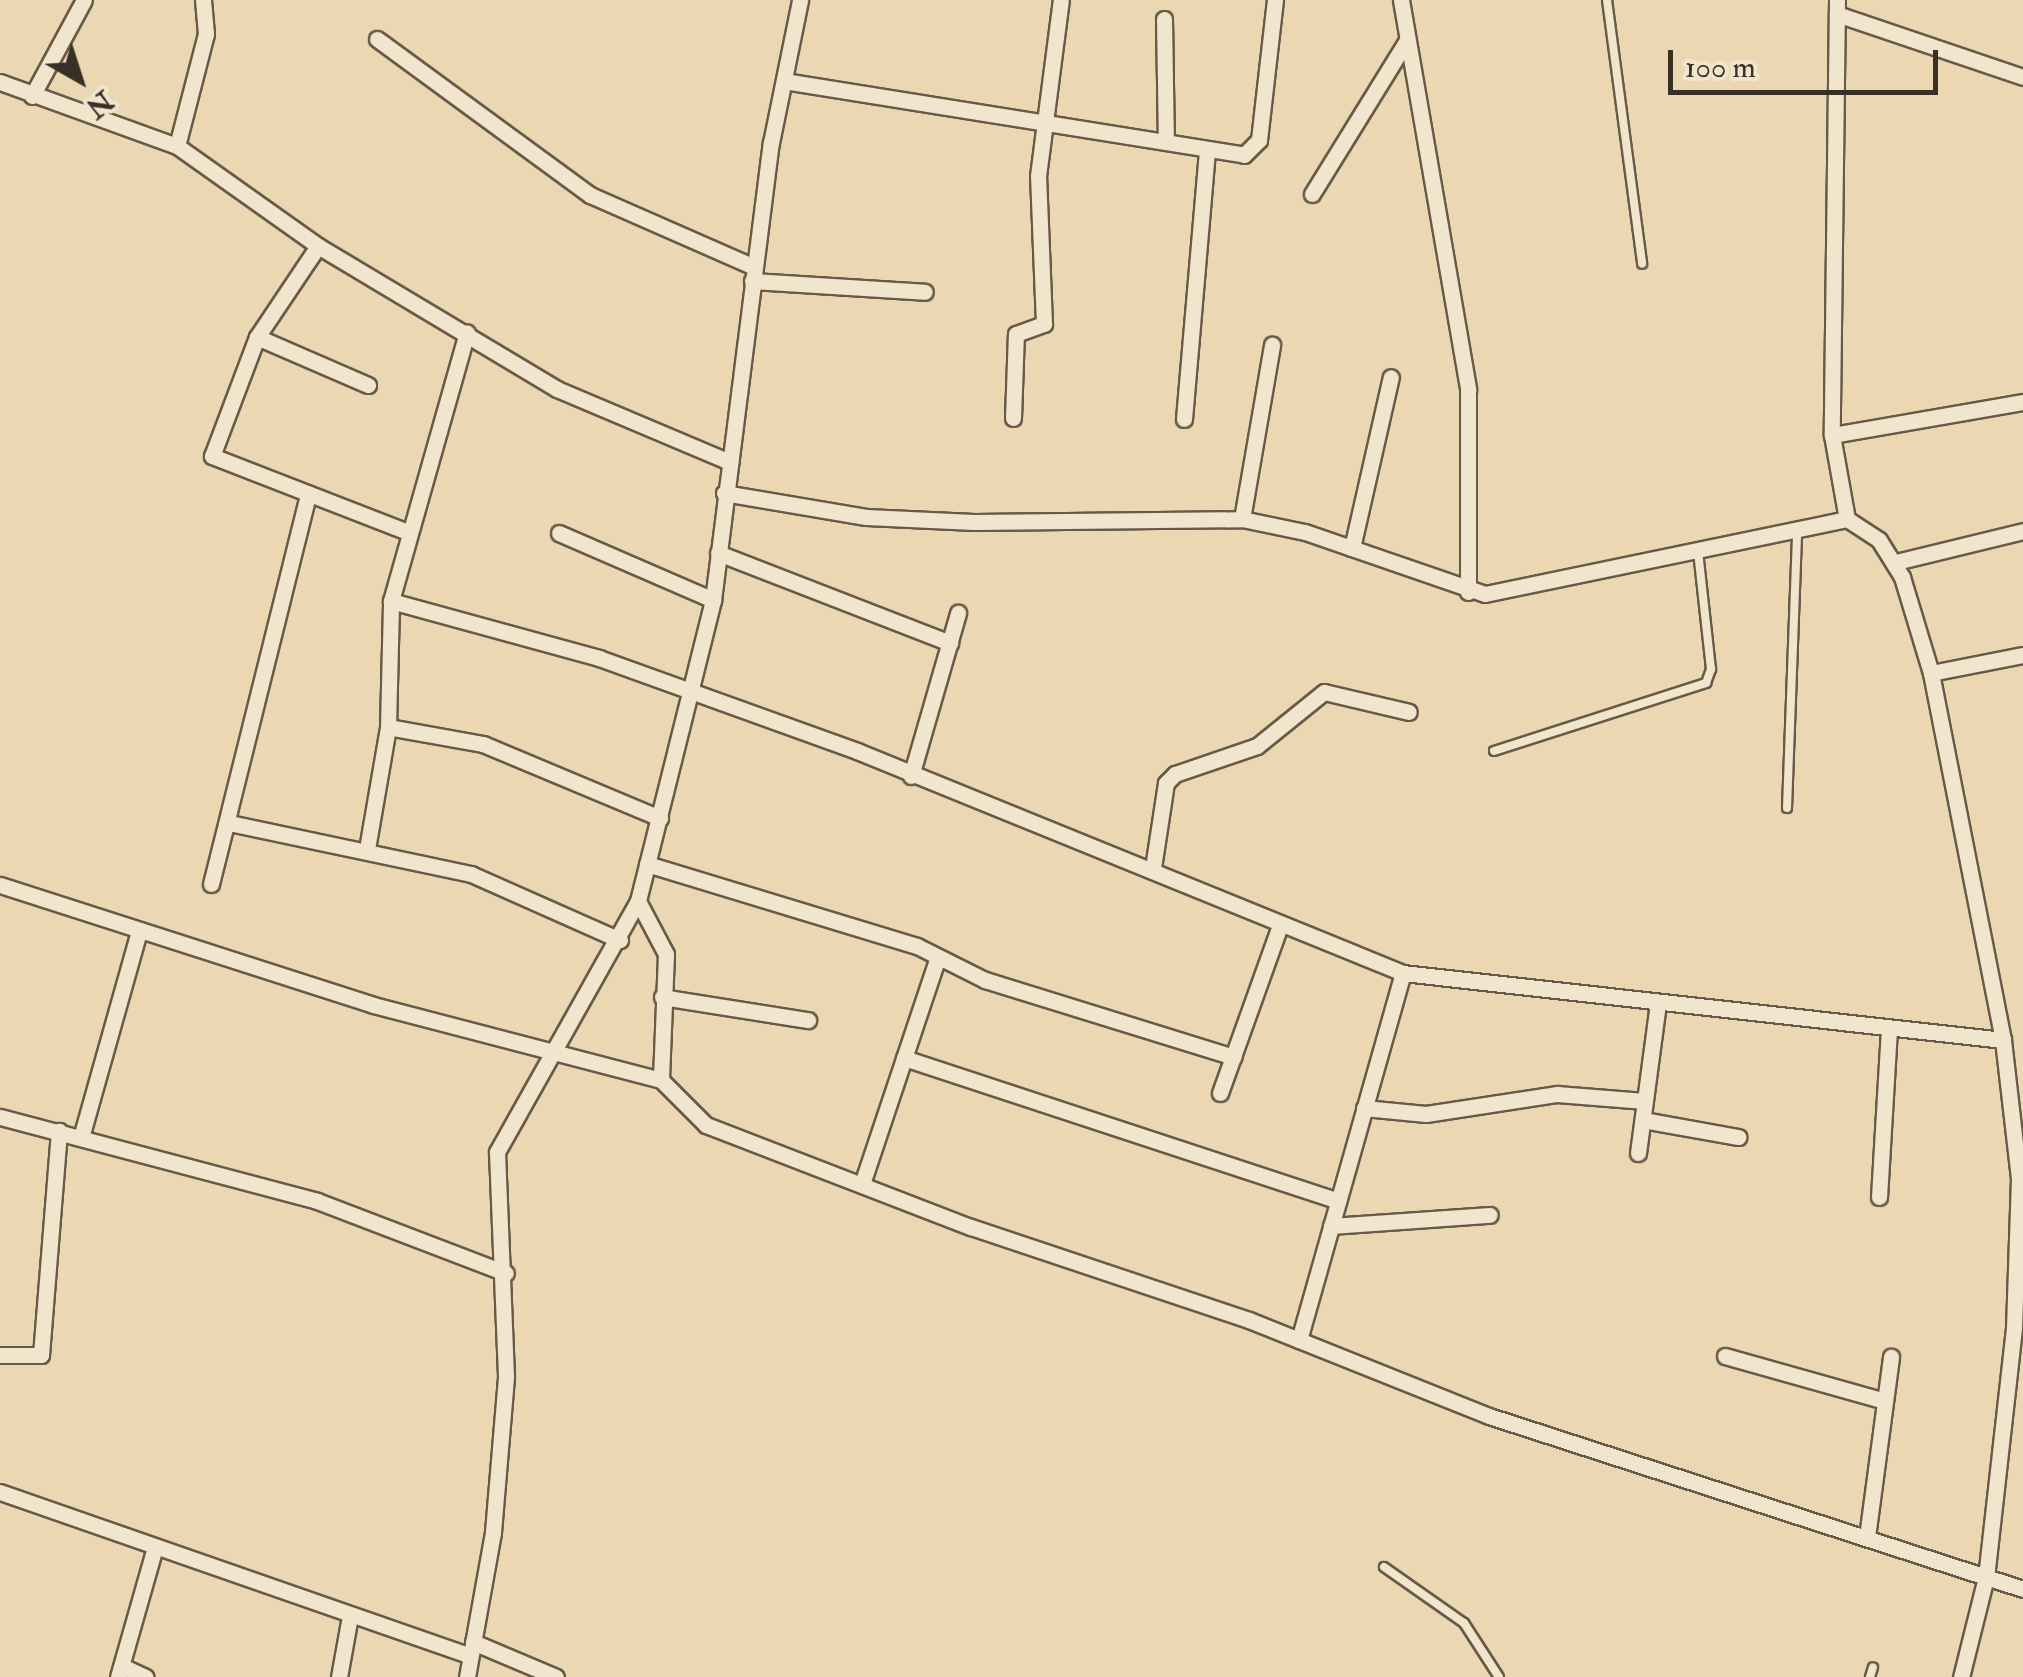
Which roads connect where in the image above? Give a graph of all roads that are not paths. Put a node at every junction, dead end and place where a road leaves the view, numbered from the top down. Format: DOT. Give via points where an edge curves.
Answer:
graph roads {
  1 [pos="84,0"];
  2 [pos="203,0"];
  3 [pos="800,0"];
  4 [pos="1061,0"];
  5 [pos="1275,0"];
  6 [pos="1401,0"];
  7 [pos="1606,0"];
  8 [pos="1837,7"];
  9 [pos="1164,19"];
  10 [pos="376,39"];
  11 [pos="1407,40"];
  12 [pos="2023,77"];
  13 [pos="784,80"];
  14 [pos="0,82"];
  15 [pos="32,96"];
  16 [pos="1042,122"];
  17 [pos="1166,142"];
  18 [pos="178,146"];
  19 [pos="1207,149"];
  20 [pos="1312,194"];
  21 [pos="318,246"];
  22 [pos="1642,264"];
  23 [pos="752,274"];
  24 [pos="925,292"];
  25 [pos="467,334"];
  26 [pos="256,337"];
  27 [pos="1272,345"];
  28 [pos="1391,376"];
  29 [pos="368,386"];
  30 [pos="2023,402"];
  31 [pos="1013,418"];
  32 [pos="1184,419"];
  33 [pos="1832,435"];
  34 [pos="730,462"];
  35 [pos="724,492"];
  36 [pos="308,494"];
  37 [pos="1847,519"];
  38 [pos="1242,520"];
  39 [pos="1797,529"];
  40 [pos="2023,531"];
  41 [pos="408,532"];
  42 [pos="559,533"];
  43 [pos="1352,548"];
  44 [pos="1698,552"];
  45 [pos="718,553"];
  46 [pos="1896,562"];
  47 [pos="1468,592"];
  48 [pos="713,600"];
  49 [pos="391,601"];
  50 [pos="958,613"];
  51 [pos="950,643"];
  52 [pos="2023,655"];
  53 [pos="1932,673"];
  54 [pos="691,692"];
  55 [pos="1410,712"];
  56 [pos="388,727"];
  57 [pos="1494,751"];
  58 [pos="911,776"];
  59 [pos="1786,808"];
  60 [pos="660,818"];
  61 [pos="229,823"];
  62 [pos="367,849"];
  63 [pos="647,864"];
  64 [pos="1154,868"];
  65 [pos="211,884"];
  66 [pos="0,885"];
  67 [pos="638,901"];
  68 [pos="1280,925"];
  69 [pos="139,931"];
  70 [pos="620,940"];
  71 [pos="938,957"];
  72 [pos="1403,973"];
  73 [pos="662,998"];
  74 [pos="1658,1003"];
  75 [pos="808,1020"];
  76 [pos="1889,1031"];
  77 [pos="2003,1040"];
  78 [pos="554,1054"];
  79 [pos="904,1058"];
  80 [pos="1233,1058"];
  81 [pos="661,1080"];
  82 [pos="1220,1094"];
  83 [pos="1645,1100"];
  84 [pos="1364,1108"];
  85 [pos="0,1117"];
  86 [pos="1643,1120"];
  87 [pos="58,1130"];
  88 [pos="82,1134"];
  89 [pos="1738,1137"];
  90 [pos="1638,1153"];
  91 [pos="862,1184"];
  92 [pos="1878,1197"];
  93 [pos="1338,1202"];
  94 [pos="1490,1214"];
  95 [pos="1331,1226"];
  96 [pos="506,1273"];
  97 [pos="1299,1340"];
  98 [pos="0,1355"];
  99 [pos="1725,1356"];
  100 [pos="1890,1356"];
  101 [pos="1885,1401"];
  102 [pos="0,1492"];
  103 [pos="1867,1537"];
  104 [pos="155,1547"];
  105 [pos="1384,1566"];
  106 [pos="1986,1578"];
  107 [pos="2023,1589"];
  108 [pos="350,1616"];
  109 [pos="472,1649"];
  110 [pos="1873,1667"];
  111 [pos="120,1672"];
  112 [pos="146,1677"];
  113 [pos="339,1677"];
  114 [pos="466,1677"];
  115 [pos="556,1677"];
  116 [pos="1499,1677"];
  117 [pos="1870,1677"];
  118 [pos="1961,1677"];
  1 -- 15 [label="street"];
  2 -- 18 [label="street" via="206,34"];
  3 -- 13 [label="street"];
  4 -- 16 [label="street"];
  5 -- 19 [label="street" via="1257,146 1244,154"];
  6 -- 11 [label="street"];
  7 -- 22 [label="lane" via="1618,38"];
  8 -- 12 [label="street"];
  8 -- 33 [label="street"];
  9 -- 17 [label="street"];
  10 -- 23 [label="street" via="578,188"];
  11 -- 20 [label="street"];
  11 -- 47 [label="street" via="1468,389"];
  13 -- 16 [label="street"];
  13 -- 23 [label="street"];
  14 -- 15 [label="street"];
  15 -- 18 [label="street"];
  16 -- 17 [label="street"];
  16 -- 31 [label="street" via="1044,324 1016,334"];
  17 -- 19 [label="street"];
  18 -- 21 [label="street"];
  19 -- 32 [label="street"];
  21 -- 25 [label="street"];
  21 -- 26 [label="street"];
  23 -- 24 [label="street"];
  23 -- 34 [label="street"];
  25 -- 34 [label="street" via="557,389"];
  25 -- 41 [label="street"];
  26 -- 29 [label="street"];
  26 -- 36 [label="street" via="212,456"];
  27 -- 38 [label="street"];
  28 -- 43 [label="street"];
  30 -- 33 [label="street"];
  33 -- 37 [label="street"];
  34 -- 35 [label="street"];
  35 -- 38 [label="street" via="938,520"];
  35 -- 45 [label="street"];
  36 -- 41 [label="street"];
  36 -- 61 [label="street"];
  37 -- 39 [label="street"];
  37 -- 46 [label="street"];
  38 -- 43 [label="street"];
  39 -- 44 [label="street"];
  39 -- 59 [label="lane"];
  40 -- 46 [label="street"];
  41 -- 49 [label="street"];
  42 -- 48 [label="street"];
  43 -- 47 [label="street"];
  44 -- 47 [label="street"];
  44 -- 57 [label="lane" via="1711,669 1706,683"];
  45 -- 48 [label="street"];
  45 -- 51 [label="street"];
  46 -- 53 [label="street"];
  48 -- 54 [label="street"];
  49 -- 54 [label="street"];
  49 -- 56 [label="street"];
  50 -- 51 [label="street"];
  51 -- 58 [label="street"];
  52 -- 53 [label="street"];
  53 -- 77 [label="street"];
  54 -- 58 [label="street"];
  54 -- 60 [label="street"];
  55 -- 64 [label="street" via="1324,692 1257,746 1175,774 1166,783"];
  56 -- 60 [label="street" via="484,744"];
  56 -- 62 [label="street"];
  58 -- 64 [label="street" via="1046,834"];
  60 -- 63 [label="street"];
  61 -- 62 [label="street"];
  61 -- 65 [label="street"];
  62 -- 70 [label="street" via="470,874"];
  63 -- 67 [label="street"];
  63 -- 71 [label="street"];
  64 -- 68 [label="street"];
  66 -- 69 [label="street"];
  67 -- 70 [label="street"];
  67 -- 73 [label="street" via="665,950"];
  68 -- 72 [label="street"];
  68 -- 80 [label="street"];
  69 -- 78 [label="street"];
  69 -- 88 [label="street"];
  70 -- 78 [label="street"];
  71 -- 79 [label="street"];
  71 -- 80 [label="street" via="985,980"];
  72 -- 74 [label="street"];
  72 -- 84 [label="street"];
  73 -- 75 [label="street"];
  73 -- 81 [label="street"];
  74 -- 76 [label="street"];
  74 -- 83 [label="street"];
  76 -- 77 [label="street"];
  76 -- 92 [label="street"];
  77 -- 106 [label="street" via="2018,1178 2014,1328"];
  78 -- 81 [label="street"];
  78 -- 96 [label="street" via="497,1152"];
  79 -- 91 [label="street"];
  79 -- 93 [label="street"];
  80 -- 82 [label="street"];
  81 -- 91 [label="street" via="706,1125"];
  83 -- 84 [label="street" via="1557,1094 1426,1114"];
  83 -- 86 [label="street"];
  84 -- 93 [label="street"];
  85 -- 87 [label="street"];
  86 -- 89 [label="street"];
  86 -- 90 [label="street"];
  87 -- 88 [label="street"];
  87 -- 98 [label="street" via="41,1355"];
  88 -- 96 [label="street" via="317,1201"];
  91 -- 97 [label="street"];
  93 -- 95 [label="street"];
  94 -- 95 [label="street"];
  95 -- 97 [label="street"];
  96 -- 109 [label="street" via="496,1493"];
  97 -- 103 [label="street" via="1489,1416"];
  99 -- 101 [label="street"];
  100 -- 101 [label="street"];
  101 -- 103 [label="street"];
  102 -- 104 [label="street"];
  103 -- 106 [label="street"];
  104 -- 108 [label="street"];
  104 -- 111 [label="street"];
  105 -- 116 [label="lane" via="1464,1623"];
  106 -- 107 [label="street"];
  106 -- 118 [label="street"];
  108 -- 109 [label="street"];
  108 -- 113 [label="street"];
  109 -- 114 [label="street"];
  109 -- 115 [label="street"];
  110 -- 117 [label="lane"];
  111 -- 112 [label="street"];
}
